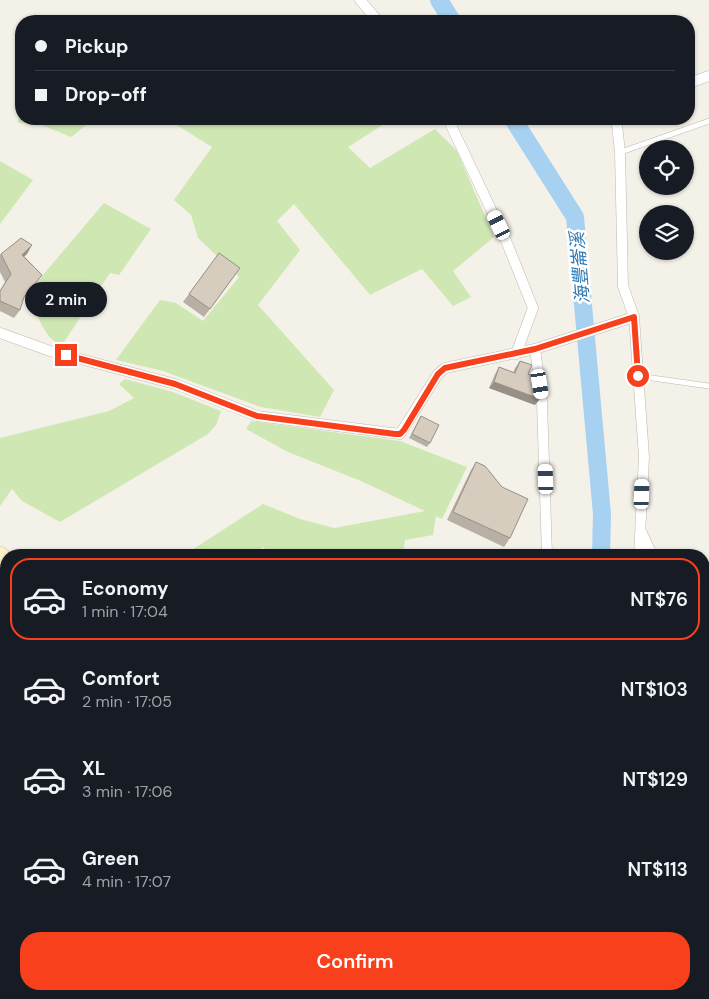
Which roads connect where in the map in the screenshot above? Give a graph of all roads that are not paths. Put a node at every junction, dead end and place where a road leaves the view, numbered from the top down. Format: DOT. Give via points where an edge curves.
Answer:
graph roads {
  1 [pos="360,0"];
  2 [pos="373,15"];
  3 [pos="709,76"];
  4 [pos="695,82"];
  5 [pos="709,122"];
  6 [pos="451,125"];
  7 [pos="617,125"];
  8 [pos="620,152"];
  9 [pos="634,317"];
  10 [pos="0,332"];
  11 [pos="535,349"];
  12 [pos="516,354"];
  13 [pos="638,376"];
  14 [pos="709,386"];
  15 [pos="641,530"];
  16 [pos="547,549"];
  17 [pos="639,549"];
  18 [pos="649,549"];
  1 -- 2 [label="street"];
  3 -- 4 [label="street"];
  5 -- 8 [label="lane"];
  6 -- 12 [label="street" via="507,243 533,308"];
  7 -- 8 [label="street"];
  8 -- 9 [label="street" via="623,286"];
  9 -- 11 [label="street"];
  9 -- 13 [label="street"];
  10 -- 12 [label="street" via="50,351 175,384 257,416 395,434 404,430 438,374 445,368"];
  11 -- 12 [label="street"];
  11 -- 16 [label="street" via="542,402"];
  13 -- 14 [label="lane"];
  13 -- 15 [label="street" via="644,457"];
  15 -- 17 [label="street"];
  15 -- 18 [label="street"];
}
